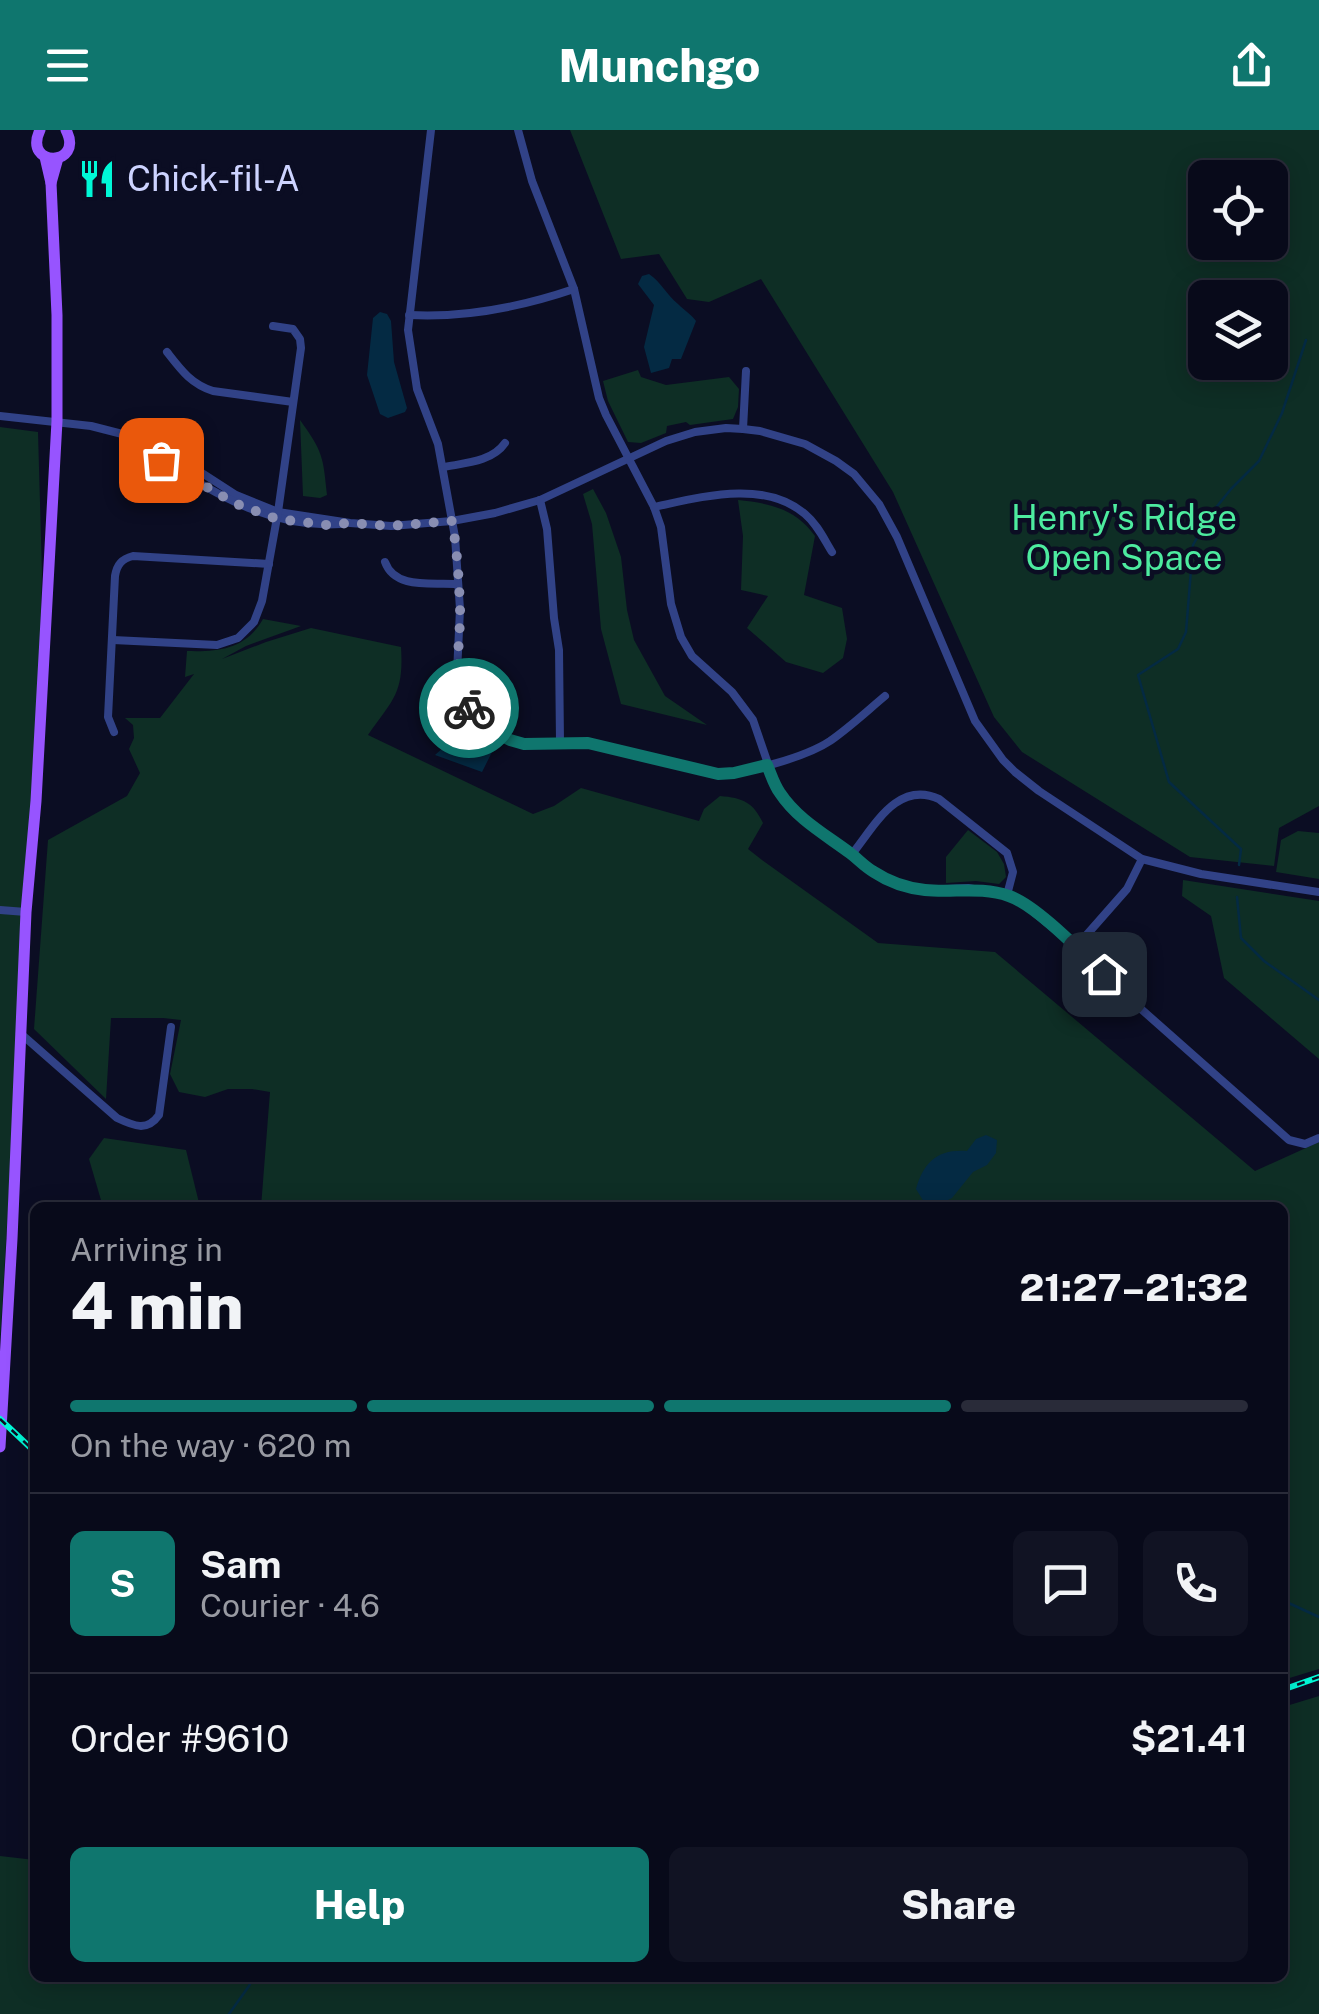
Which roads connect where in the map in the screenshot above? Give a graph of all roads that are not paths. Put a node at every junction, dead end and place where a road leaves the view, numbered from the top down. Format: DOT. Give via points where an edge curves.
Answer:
graph roads {
  1 [pos="40,130"];
  2 [pos="66,130"];
  3 [pos="431,130"];
  4 [pos="518,130"];
  5 [pos="51,157"];
  6 [pos="574,289"];
  7 [pos="408,315"];
  8 [pos="273,326"];
  9 [pos="166,352"];
  10 [pos="746,371"];
  11 [pos="294,402"];
  12 [pos="0,416"];
  13 [pos="57,421"];
  14 [pos="743,429"];
  15 [pos="505,443"];
  16 [pos="629,460"];
  17 [pos="444,467"];
  18 [pos="540,500"];
  19 [pos="654,507"];
  20 [pos="278,515"];
  21 [pos="452,521"];
  22 [pos="832,552"];
  23 [pos="385,562"];
  24 [pos="268,564"];
  25 [pos="458,584"];
  26 [pos="113,640"];
  27 [pos="886,696"];
  28 [pos="114,732"];
  29 [pos="560,742"];
  30 [pos="767,765"];
  31 [pos="852,854"];
  32 [pos="1142,860"];
  33 [pos="1319,892"];
  34 [pos="1007,894"];
  35 [pos="0,910"];
  36 [pos="26,912"];
  37 [pos="1076,946"];
  38 [pos="171,1027"];
  39 [pos="20,1034"];
  40 [pos="1319,1138"];
  41 [pos="0,1447"];
  1 -- 5 [label="main road" via="36,146"];
  2 -- 5 [label="main road" via="70,146"];
  3 -- 7 [label="street"];
  4 -- 6 [label="street"];
  5 -- 13 [label="main road"];
  6 -- 7 [label="street" via="518,306"];
  6 -- 16 [label="street" via="600,398"];
  7 -- 17 [label="street" via="417,389"];
  8 -- 11 [label="street" via="293,330 300,339"];
  9 -- 11 [label="street" via="201,387"];
  10 -- 14 [label="street"];
  11 -- 20 [label="street"];
  12 -- 13 [label="street"];
  13 -- 20 [label="street" via="134,436"];
  13 -- 36 [label="main road"];
  14 -- 16 [label="street" via="686,434"];
  14 -- 32 [label="street" via="805,444 862,484 897,538 986,739 1039,791"];
  15 -- 17 [label="street" via="488,457"];
  16 -- 18 [label="street"];
  16 -- 19 [label="street"];
  17 -- 21 [label="street"];
  18 -- 21 [label="street"];
  18 -- 29 [label="street" via="560,650"];
  19 -- 22 [label="street" via="751,493 807,516"];
  19 -- 30 [label="street" via="681,637 744,705"];
  20 -- 21 [label="street" via="390,526"];
  20 -- 24 [label="street"];
  21 -- 25 [label="street"];
  23 -- 25 [label="street" via="403,581"];
  24 -- 26 [label="street" via="259,613 238,638 208,646"];
  24 -- 26 [label="street" via="123,560 115,576"];
  25 -- 29 [label="street" via="459,683 468,708 510,740"];
  26 -- 28 [label="street" via="108,717"];
  27 -- 30 [label="street" via="829,742"];
  29 -- 30 [label="street" via="718,774"];
  30 -- 31 [label="street" via="777,790 803,820"];
  31 -- 34 [label="street" via="897,884"];
  31 -- 34 [label="street" via="896,800 930,795 1007,853 1013,872"];
  32 -- 33 [label="street"];
  32 -- 37 [label="street" via="1127,889"];
  34 -- 37 [label="street"];
  35 -- 36 [label="street"];
  36 -- 39 [label="main road"];
  37 -- 40 [label="street" via="1289,1140 1305,1144"];
  38 -- 39 [label="street" via="159,1115 146,1127 117,1118"];
  39 -- 41 [label="main road"];
}
